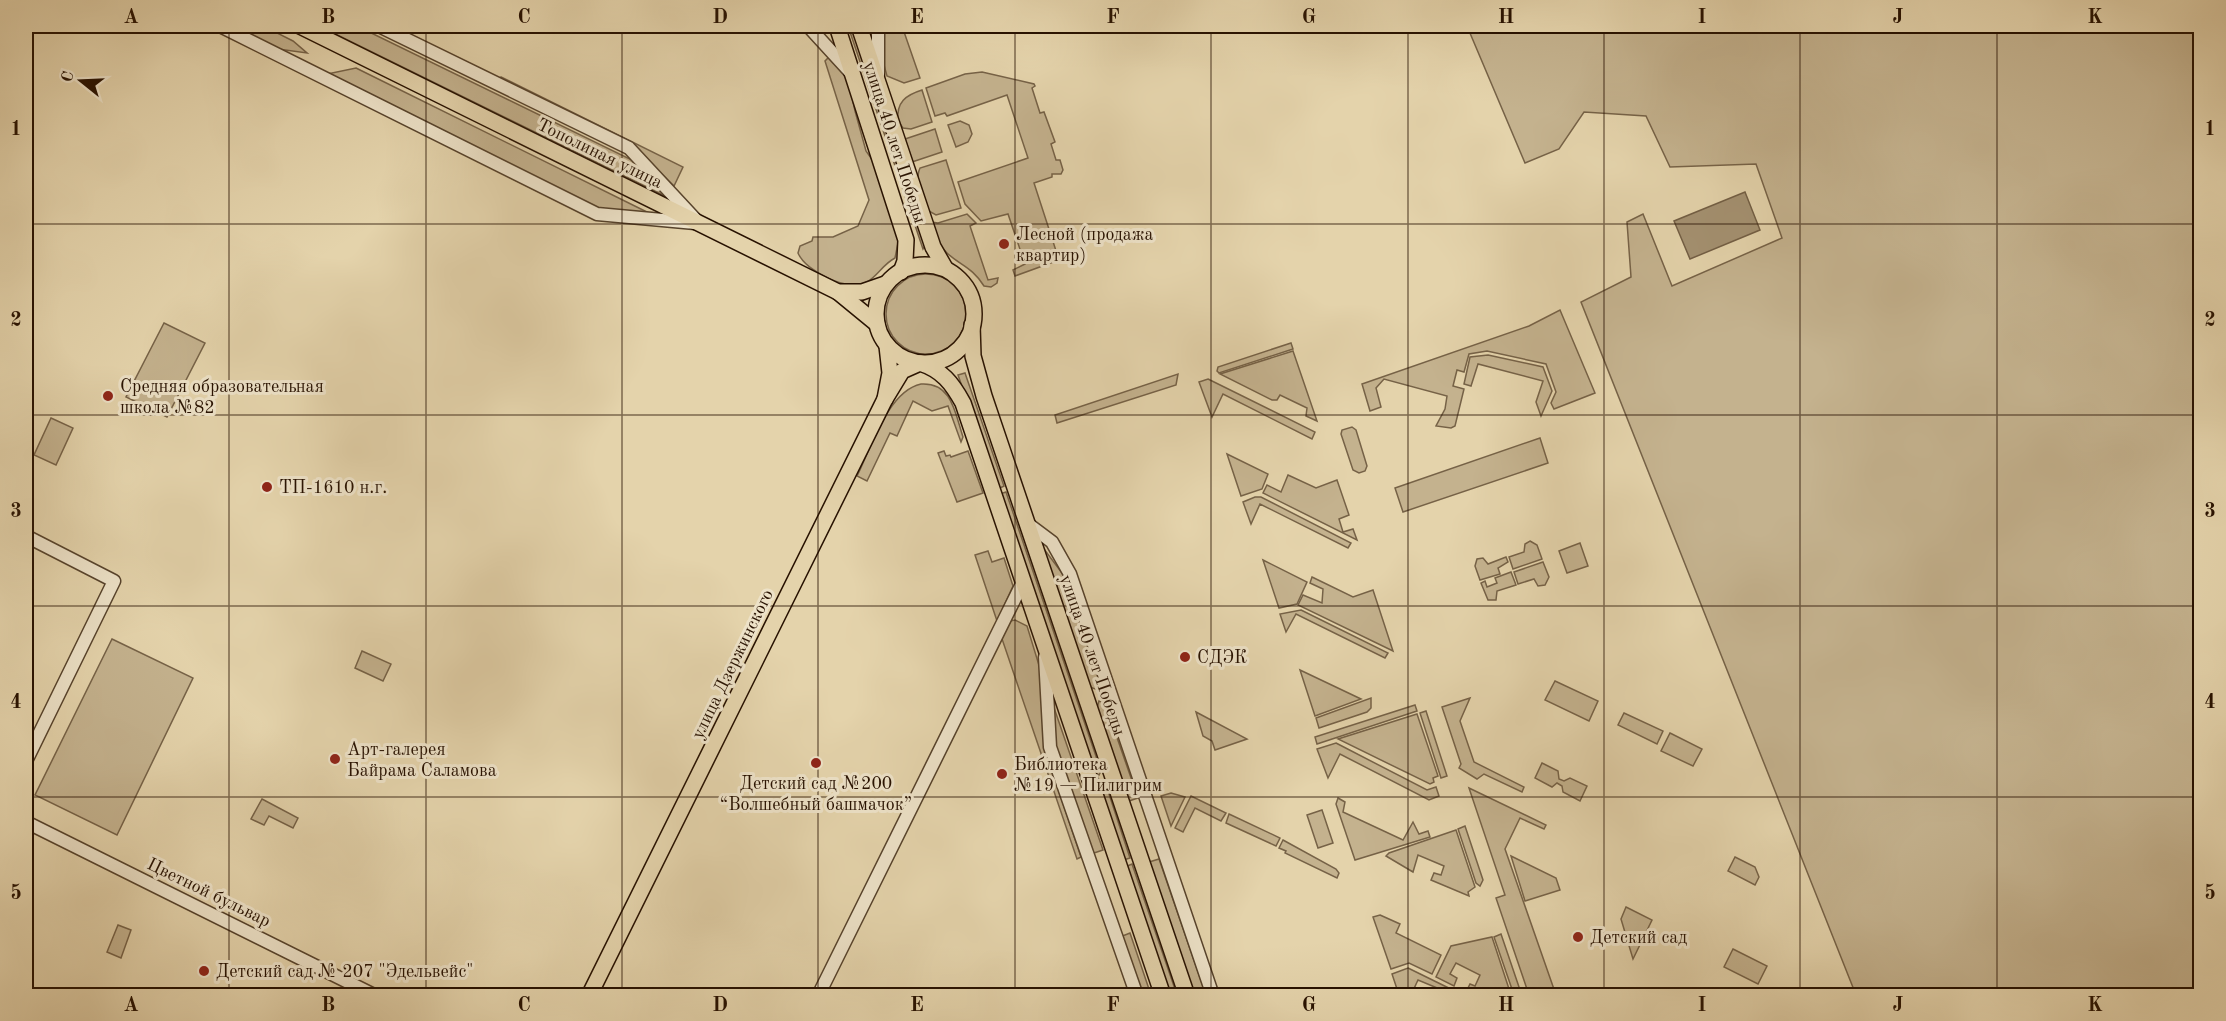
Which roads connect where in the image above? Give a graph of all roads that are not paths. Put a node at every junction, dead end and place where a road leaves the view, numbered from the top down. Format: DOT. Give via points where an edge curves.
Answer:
graph roads {
  1 [pos="220,26"];
  2 [pos="300,26"];
  3 [pos="379,26"];
  4 [pos="808,26"];
  5 [pos="837,26"];
  6 [pos="859,26"];
  7 [pos="878,26"];
  8 [pos="854,76"];
  9 [pos="878,82"];
  10 [pos="699,224"];
  11 [pos="945,268"];
  12 [pos="901,272"];
  13 [pos="885,284"];
  14 [pos="838,292"];
  15 [pos="877,324"];
  16 [pos="972,325"];
  17 [pos="887,346"];
  18 [pos="920,363"];
  19 [pos="885,399"];
  20 [pos="1028,524"];
  21 [pos="26,536"];
  22 [pos="1023,582"];
  23 [pos="1044,641"];
  24 [pos="26,761"];
  25 [pos="1113,776"];
  26 [pos="1092,784"];
  27 [pos="26,822"];
  28 [pos="375,996"];
  29 [pos="589,996"];
  30 [pos="818,996"];
  31 [pos="1137,996"];
  32 [pos="1163,996"];
  33 [pos="1187,996"];
  34 [pos="1213,996"];
  1 -- 10 [label="street" via="597,214"];
  2 -- 10 [label="main road, Тополиная улица"];
  3 -- 10 [label="street" via="629,148"];
  4 -- 8 [label="street"];
  5 -- 8 [label="main road, улица 40 лет Победы"];
  6 -- 9 [label="main road, улица 40 лет Победы"];
  7 -- 9 [label="street, улица 40 лет Победы"];
  8 -- 12 [label="main road, улица 40 лет Победы" via="906,240"];
  9 -- 11 [label="main road, улица 40 лет Победы" via="933,247"];
  10 -- 14 [label="main road, Тополиная улица"];
  11 -- 12 [label="main road" via="922,264"];
  11 -- 16 [label="main road" via="969,291"];
  12 -- 13 [label="main road"];
  13 -- 14 [label="main road, Тополиная улица" via="862,292"];
  13 -- 15 [label="main road" via="878,300"];
  14 -- 15 [label="main road"];
  15 -- 17 [label="main road"];
  16 -- 18 [label="main road" via="954,354"];
  16 -- 20 [label="main road, улица 40 лет Победы" via="978,378"];
  17 -- 18 [label="main road"];
  17 -- 19 [label="main road, улица Дзержинского" via="890,374"];
  18 -- 19 [label="main road" via="902,371"];
  18 -- 22 [label="main road" via="946,377 963,403"];
  19 -- 29 [label="main road, улица Дзержинского"];
  20 -- 25 [label="main road, улица 40 лет Победы"];
  20 -- 34 [label="street" via="1052,542 1071,574"];
  21 -- 24 [label="street" via="114,581"];
  22 -- 23 [label="main road"];
  22 -- 30 [label="street"];
  23 -- 26 [label="main road"];
  23 -- 31 [label="street" via="1050,747"];
  25 -- 26 [label="main road"];
  25 -- 33 [label="main road, улица 40 лет Победы"];
  26 -- 32 [label="main road"];
  27 -- 28 [label="street, Цветной бульвар"];
}
